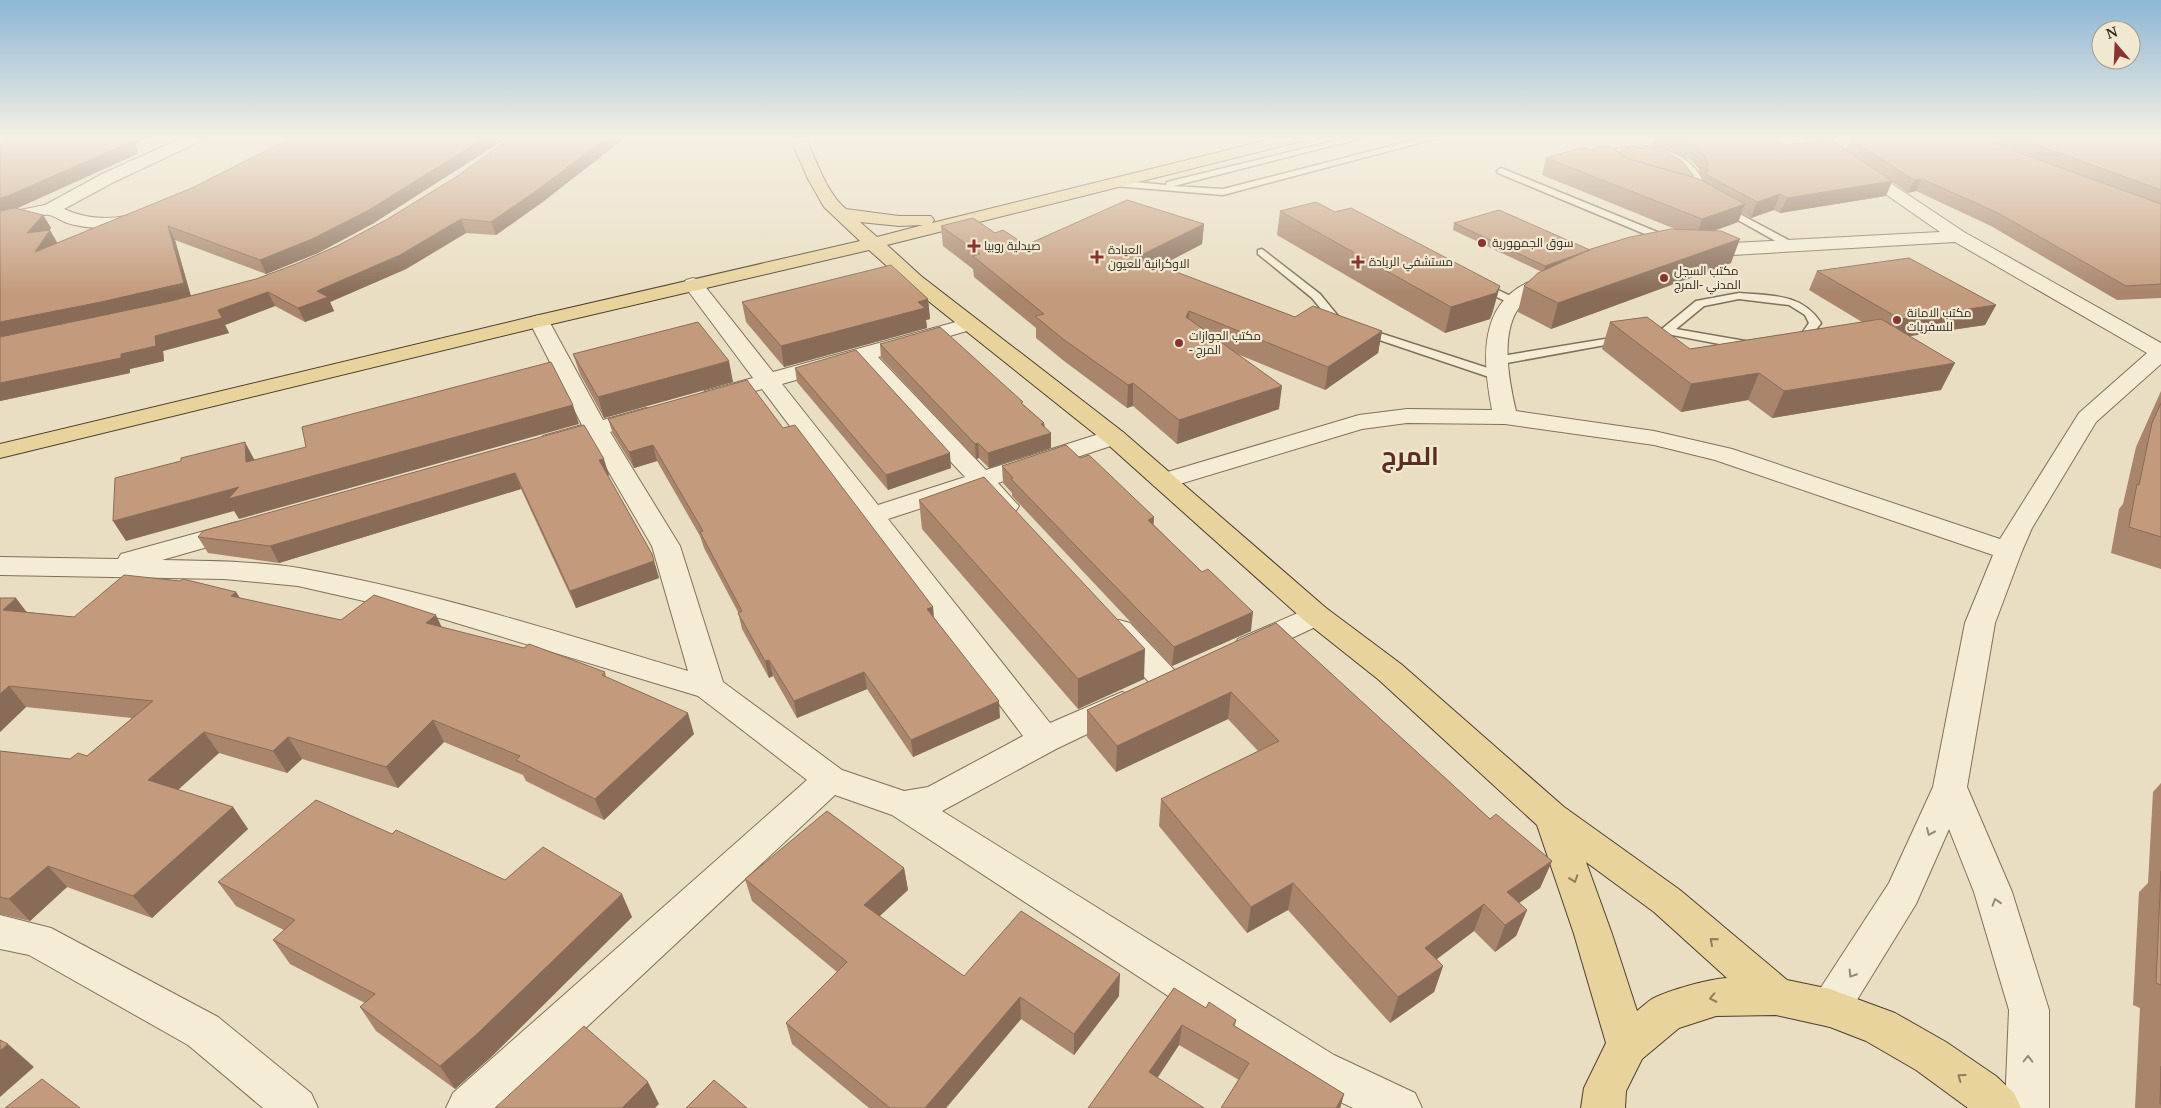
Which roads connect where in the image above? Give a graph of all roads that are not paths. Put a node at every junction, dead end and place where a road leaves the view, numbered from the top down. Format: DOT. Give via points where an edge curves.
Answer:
graph roads {
  1 [pos="86,190"];
  2 [pos="820,190"];
  3 [pos="1087,190"];
  4 [pos="1187,190"];
  5 [pos="1232,190"];
  6 [pos="1547,190"];
  7 [pos="1699,190"];
  8 [pos="1889,190"];
  9 [pos="50,209"];
  10 [pos="157,210"];
  11 [pos="996,212"];
  12 [pos="976,218"];
  13 [pos="0,219"];
  14 [pos="831,222"];
  15 [pos="1958,236"];
  16 [pos="1681,245"];
  17 [pos="1792,246"];
  18 [pos="1642,249"];
  19 [pos="1262,252"];
  20 [pos="869,258"];
  21 [pos="792,262"];
  22 [pos="914,265"];
  23 [pos="1570,272"];
  24 [pos="1470,279"];
  25 [pos="693,284"];
  26 [pos="1513,301"];
  27 [pos="540,321"];
  28 [pos="970,324"];
  29 [pos="1668,331"];
  30 [pos="1778,343"];
  31 [pos="1761,345"];
  32 [pos="2161,352"];
  33 [pos="864,354"];
  34 [pos="1496,368"];
  35 [pos="767,380"];
  36 [pos="691,402"];
  37 [pos="663,410"];
  38 [pos="1505,417"];
  39 [pos="596,429"];
  40 [pos="1114,437"];
  41 [pos="531,447"];
  42 [pos="0,451"];
  43 [pos="981,479"];
  44 [pos="1163,481"];
  45 [pos="872,516"];
  46 [pos="1021,523"];
  47 [pos="257,524"];
  48 [pos="2008,551"];
  49 [pos="0,566"];
  50 [pos="103,568"];
  51 [pos="1101,610"];
  52 [pos="1316,615"];
  53 [pos="1194,671"];
  54 [pos="709,688"];
  55 [pos="1044,740"];
  56 [pos="830,779"];
  57 [pos="1950,787"];
  58 [pos="904,805"];
  59 [pos="1552,817"];
  60 [pos="0,932"];
  61 [pos="1776,996"];
  62 [pos="1830,1008"];
  63 [pos="1627,1045"];
  64 [pos="296,1108"];
  65 [pos="468,1108"];
  66 [pos="1400,1108"];
  67 [pos="1603,1108"];
  68 [pos="1999,1108"];
  69 [pos="2027,1108"];
  1 -- 9 [label="street"];
  2 -- 14 [label="main road"];
  3 -- 11 [label="main road"];
  4 -- 5 [label="lane"];
  6 -- 16 [label="lane"];
  7 -- 17 [label="lane" via="1699,195"];
  8 -- 15 [label="street"];
  9 -- 10 [label="street" via="91,223 125,221"];
  9 -- 13 [label="street"];
  11 -- 12 [label="main road"];
  11 -- 14 [label="main road" via="921,221"];
  12 -- 20 [label="main road"];
  12 -- 22 [label="main road" via="939,233"];
  14 -- 20 [label="main road"];
  14 -- 21 [label="main road"];
  15 -- 17 [label="street"];
  15 -- 32 [label="street"];
  16 -- 17 [label="street" via="1722,249"];
  16 -- 18 [label="street"];
  19 -- 34 [label="lane" via="1316,296 1334,318 1348,326"];
  20 -- 21 [label="main road"];
  20 -- 22 [label="main road"];
  21 -- 25 [label="main road"];
  22 -- 28 [label="main road"];
  23 -- 26 [label="street" via="1528,290"];
  24 -- 26 [label="lane"];
  25 -- 27 [label="main road"];
  25 -- 35 [label="street"];
  26 -- 34 [label="street" via="1501,321"];
  27 -- 39 [label="street"];
  27 -- 42 [label="main road"];
  28 -- 33 [label="street"];
  28 -- 40 [label="main road"];
  29 -- 30 [label="lane" via="1700,303 1739,296 1766,298 1792,302 1809,313 1815,323 1806,335"];
  29 -- 31 [label="lane"];
  29 -- 34 [label="lane"];
  32 -- 48 [label="street" via="2087,418"];
  33 -- 35 [label="street"];
  33 -- 43 [label="street"];
  34 -- 38 [label="street"];
  35 -- 36 [label="street"];
  35 -- 45 [label="street"];
  37 -- 39 [label="street"];
  38 -- 44 [label="street" via="1406,416 1359,422"];
  38 -- 48 [label="street" via="1654,438 1723,454"];
  39 -- 41 [label="street"];
  39 -- 54 [label="street" via="666,546"];
  40 -- 43 [label="street"];
  40 -- 44 [label="main road"];
  43 -- 45 [label="street"];
  43 -- 46 [label="street"];
  44 -- 52 [label="main road"];
  45 -- 55 [label="street"];
  47 -- 50 [label="street"];
  48 -- 57 [label="street" via="1980,623"];
  49 -- 50 [label="street"];
  50 -- 54 [label="street" via="224,570 298,577 447,610"];
  51 -- 53 [label="street"];
  52 -- 53 [label="street"];
  52 -- 59 [label="main road" via="1390,672"];
  53 -- 55 [label="street"];
  54 -- 56 [label="street"];
  55 -- 58 [label="street" via="935,800"];
  56 -- 58 [label="street"];
  56 -- 65 [label="street"];
  57 -- 62 [label="street, one-way" via="1903,893"];
  69 -- 57 [label="street, one-way" via="2029,1010 1993,892"];
  58 -- 66 [label="street" via="1319,1070"];
  61 -- 59 [label="main road, one-way" via="1667,901"];
  59 -- 63 [label="main road, one-way"];
  60 -- 64 [label="street" via="37,940 203,1031"];
  61 -- 62 [label="main road"];
  61 -- 63 [label="main road, one-way" via="1716,997 1666,1013"];
  68 -- 62 [label="main road, one-way" via="1981,1091 1931,1056 1880,1028"];
  63 -- 67 [label="main road" via="1605,1088"];
}
